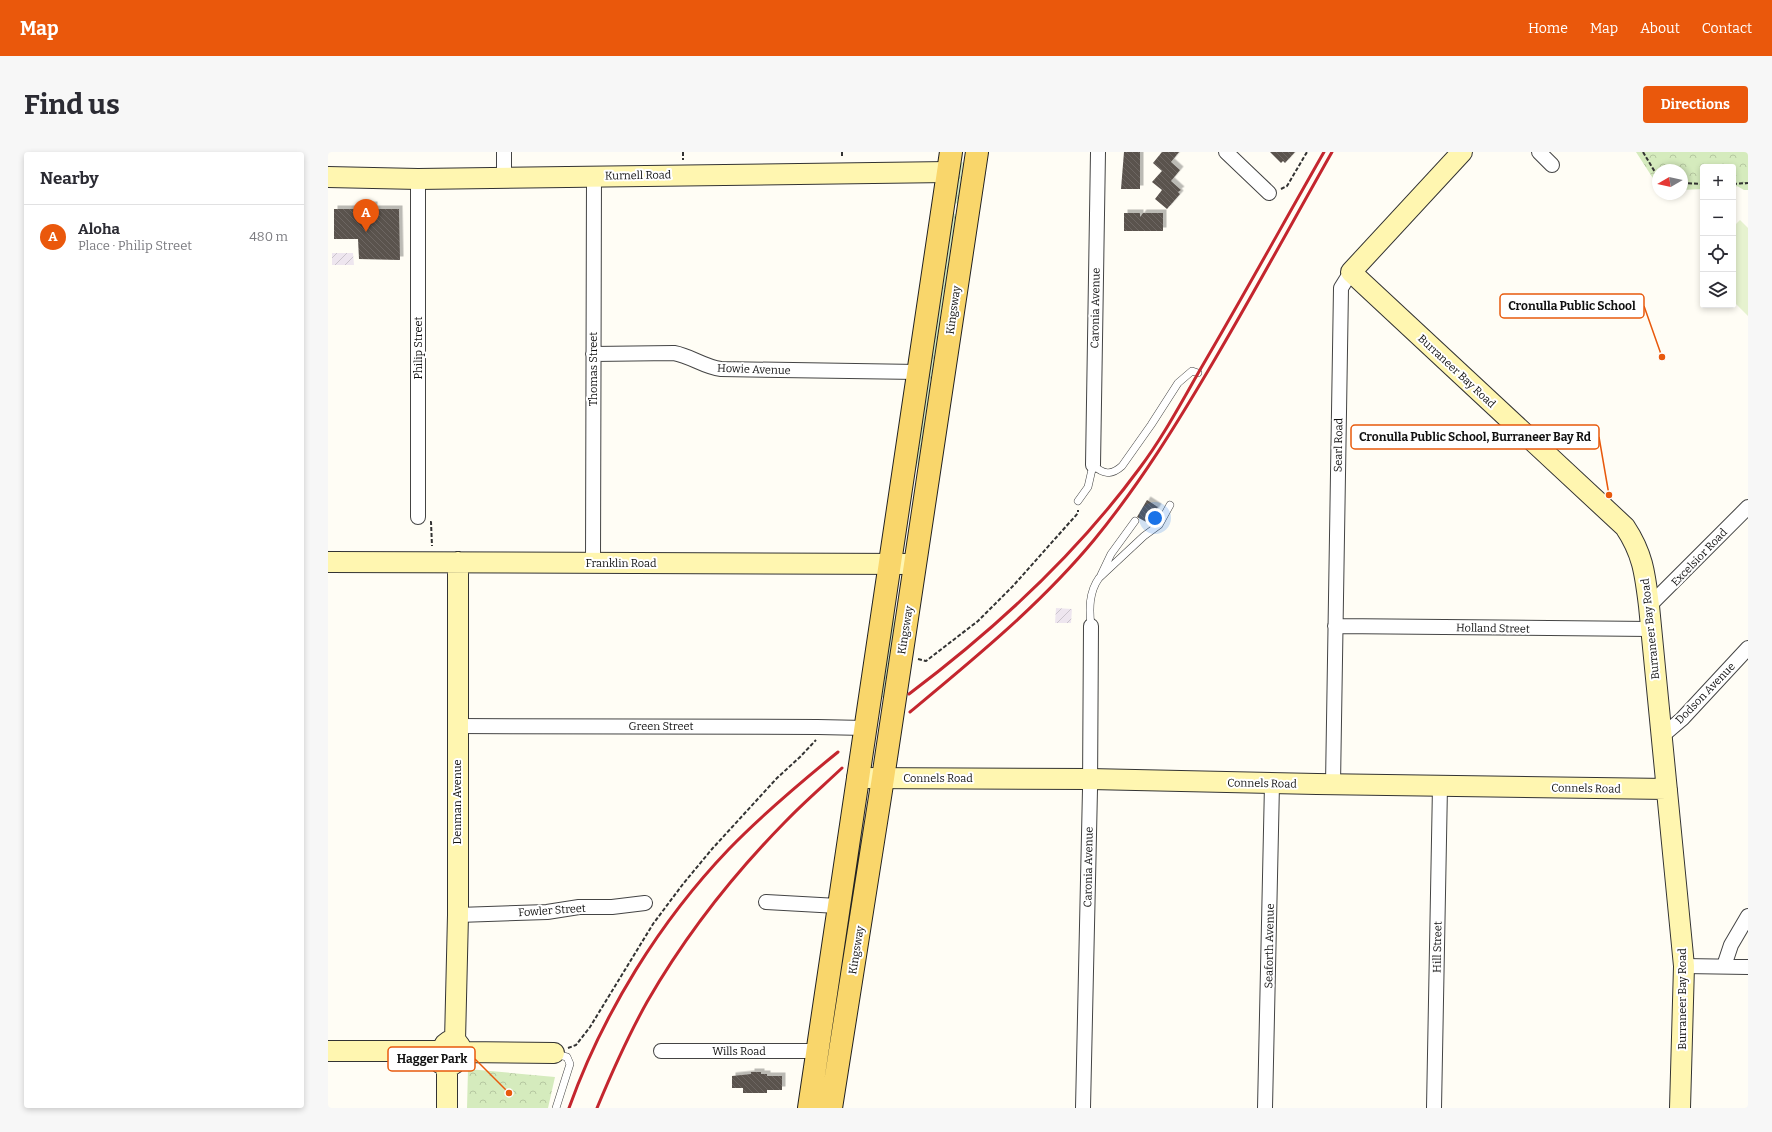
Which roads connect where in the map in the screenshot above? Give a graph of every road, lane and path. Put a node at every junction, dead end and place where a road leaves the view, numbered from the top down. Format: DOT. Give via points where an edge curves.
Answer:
graph roads {
  1 [pos="504,152"];
  2 [pos="976,152"];
  3 [pos="1098,152"];
  4 [pos="1226,152"];
  5 [pos="1307,152"];
  6 [pos="1462,152"];
  7 [pos="1539,152"];
  8 [pos="1642,152"];
  9 [pos="949,162"];
  10 [pos="1552,165"];
  11 [pos="1652,168"];
  12 [pos="594,176"];
  13 [pos="328,177"];
  14 [pos="504,177"];
  15 [pos="418,179"];
  16 [pos="1688,183"];
  17 [pos="1748,183"];
  18 [pos="1700,184"];
  19 [pos="1736,184"];
  20 [pos="1269,193"];
  21 [pos="1351,272"];
  22 [pos="593,354"];
  23 [pos="918,372"];
  24 [pos="1198,373"];
  25 [pos="1093,464"];
  26 [pos="1078,501"];
  27 [pos="1170,505"];
  28 [pos="1748,507"];
  29 [pos="418,517"];
  30 [pos="1135,521"];
  31 [pos="328,562"];
  32 [pos="432,562"];
  33 [pos="458,562"];
  34 [pos="593,563"];
  35 [pos="890,563"];
  36 [pos="915,564"];
  37 [pos="1099,578"];
  38 [pos="1649,606"];
  39 [pos="1091,626"];
  40 [pos="1335,626"];
  41 [pos="1650,629"];
  42 [pos="1748,648"];
  43 [pos="913,657"];
  44 [pos="457,726"];
  45 [pos="818,727"];
  46 [pos="865,728"];
  47 [pos="1661,737"];
  48 [pos="857,778"];
  49 [pos="883,778"];
  50 [pos="1090,779"];
  51 [pos="1272,784"];
  52 [pos="1333,784"];
  53 [pos="1440,786"];
  54 [pos="1666,789"];
  55 [pos="766,902"];
  56 [pos="645,903"];
  57 [pos="838,906"];
  58 [pos="458,915"];
  59 [pos="1748,916"];
  60 [pos="1684,966"];
  61 [pos="1724,966"];
  62 [pos="1748,967"];
  63 [pos="328,1051"];
  64 [pos="661,1051"];
  65 [pos="816,1051"];
  66 [pos="451,1053"];
  67 [pos="558,1054"];
  68 [pos="447,1108"];
  69 [pos="556,1108"];
  70 [pos="809,1108"];
  71 [pos="831,1108"];
  72 [pos="1083,1108"];
  73 [pos="1265,1108"];
  74 [pos="1434,1108"];
  75 [pos="1680,1108"];
  1 -- 14 [label="street"];
  2 -- 36 [label="main road, Kingsway"];
  3 -- 25 [label="street, Caronia Avenue"];
  4 -- 20 [label="street"];
  5 -- 20 [label="path" via="1287,186"];
  6 -- 21 [label="street, Searl Road"];
  7 -- 10 [label="street"];
  8 -- 11 [label="path"];
  9 -- 12 [label="street, Kurnell Road"];
  9 -- 23 [label="main road"];
  12 -- 14 [label="street, Kurnell Road"];
  12 -- 22 [label="street, Thomas Street"];
  13 -- 15 [label="street, Kurnell Road"];
  14 -- 15 [label="street, Kurnell Road"];
  15 -- 29 [label="street, Philip Street"];
  16 -- 18 [label="path"];
  17 -- 19 [label="path"];
  21 -- 38 [label="street, Burraneer Bay Road" via="1625,527 1641,556"];
  21 -- 40 [label="street, Searl Road" via="1341,288"];
  22 -- 23 [label="street, Howie Avenue" via="674,353 722,369"];
  22 -- 34 [label="street, Thomas Street"];
  23 -- 35 [label="main road"];
  24 -- 25 [label="lane" via="1192,371 1178,383 1151,426 1117,471 1106,473"];
  25 -- 26 [label="lane" via="1088,487"];
  26 -- 43 [label="path" via="1078,513 978,621 926,660"];
  27 -- 37 [label="lane" via="1159,525"];
  28 -- 38 [label="street, Excelsior Road"];
  29 -- 32 [label="path" via="431,522"];
  30 -- 37 [label="lane" via="1110,554"];
  31 -- 32 [label="street, Franklin Road"];
  32 -- 33 [label="street, Franklin Road"];
  33 -- 34 [label="street, Franklin Road"];
  33 -- 44 [label="street, Denman Avenue"];
  34 -- 35 [label="street, Franklin Road"];
  35 -- 36 [label="street, Franklin Road"];
  35 -- 46 [label="main road"];
  36 -- 49 [label="main road, Kingsway"];
  37 -- 39 [label="lane" via="1092,590"];
  38 -- 41 [label="street, Burraneer Bay Road"];
  39 -- 50 [label="street, Caronia Avenue"];
  40 -- 41 [label="street, Holland Street"];
  40 -- 52 [label="street, Searl Road"];
  41 -- 47 [label="street, Burraneer Bay Road"];
  42 -- 47 [label="street, Dodson Avenue" via="1682,720"];
  44 -- 45 [label="street, Green Street"];
  44 -- 58 [label="street, Denman Avenue"];
  45 -- 46 [label="street, Green Street"];
  45 -- 67 [label="path" via="816,741 777,778 683,884 653,924 590,1027 576,1045"];
  46 -- 48 [label="main road"];
  47 -- 54 [label="street, Burraneer Bay Road"];
  48 -- 49 [label="street, Connels Road"];
  48 -- 57 [label="main road"];
  49 -- 50 [label="street, Connels Road"];
  49 -- 71 [label="main road, Kingsway"];
  50 -- 51 [label="street, Connels Road"];
  50 -- 72 [label="street, Caronia Avenue"];
  51 -- 52 [label="street, Connels Road"];
  51 -- 73 [label="street, Seaforth Avenue"];
  52 -- 53 [label="street, Connels Road"];
  53 -- 54 [label="street, Connels Road"];
  53 -- 74 [label="street, Hill Street"];
  54 -- 60 [label="street, Burraneer Bay Road"];
  55 -- 57 [label="street"];
  56 -- 58 [label="street, Fowler Street" via="579,907 547,912"];
  57 -- 65 [label="main road"];
  58 -- 66 [label="street, Denman Avenue"];
  59 -- 61 [label="street" via="1731,946"];
  60 -- 61 [label="street"];
  60 -- 75 [label="street, Burraneer Bay Road"];
  61 -- 62 [label="street"];
  63 -- 66 [label="street"];
  64 -- 65 [label="street, Wills Road"];
  65 -- 70 [label="main road"];
  66 -- 67 [label="street"];
  66 -- 68 [label="street, Denman Avenue"];
  67 -- 69 [label="lane" via="569,1060 570,1064"];
}
